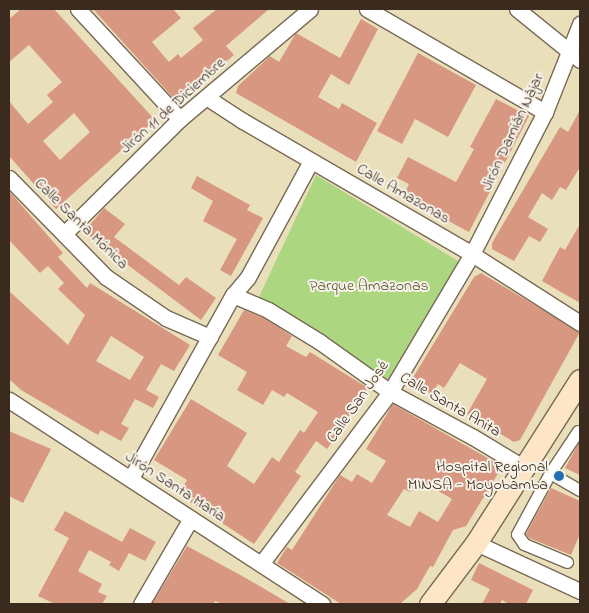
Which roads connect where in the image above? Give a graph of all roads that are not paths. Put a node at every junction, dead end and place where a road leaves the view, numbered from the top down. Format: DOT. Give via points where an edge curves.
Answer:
graph roads {
  1 [pos="78,9"];
  2 [pos="310,9"];
  3 [pos="367,9"];
  4 [pos="517,9"];
  5 [pos="580,24"];
  6 [pos="569,50"];
  7 [pos="580,60"];
  8 [pos="206,97"];
  9 [pos="545,112"];
  10 [pos="180,118"];
  11 [pos="311,161"];
  12 [pos="9,178"];
  13 [pos="64,234"];
  14 [pos="472,254"];
  15 [pos="233,295"];
  16 [pos="580,323"];
  17 [pos="210,337"];
  18 [pos="580,380"];
  19 [pos="390,392"];
  20 [pos="9,400"];
  21 [pos="580,432"];
  22 [pos="523,467"];
  23 [pos="550,473"];
  24 [pos="131,478"];
  25 [pos="580,490"];
  26 [pos="191,518"];
  27 [pos="476,543"];
  28 [pos="567,562"];
  29 [pos="261,564"];
  30 [pos="580,591"];
  31 [pos="141,604"];
  32 [pos="322,604"];
  33 [pos="430,604"];
  1 -- 10 [label="street"];
  2 -- 8 [label="street, Jirón 11 de Diciembre"];
  3 -- 9 [label="street"];
  4 -- 6 [label="street"];
  5 -- 6 [label="street, Jirón Damián Nájar"];
  6 -- 7 [label="street"];
  6 -- 9 [label="street, Jirón Damián Nájar"];
  8 -- 10 [label="street, Jirón 11 de Diciembre"];
  8 -- 11 [label="street, Calle Amazonas"];
  9 -- 14 [label="street, Jirón Damián Nájar"];
  10 -- 13 [label="street, Jirón 11 de Diciembre"];
  11 -- 14 [label="street, Calle Amazonas"];
  11 -- 15 [label="street" via="248,277"];
  12 -- 13 [label="street, Calle Santa Mónica"];
  13 -- 17 [label="street, Calle Santa Mónica" via="106,277 166,318"];
  14 -- 16 [label="street, Calle Amazonas"];
  14 -- 19 [label="street, Calle San José"];
  15 -- 17 [label="street"];
  15 -- 19 [label="street, Calle Santa Anita" via="268,310 320,342"];
  17 -- 24 [label="street"];
  18 -- 22 [label="main road"];
  19 -- 22 [label="street, Calle Santa Anita"];
  19 -- 29 [label="street, Calle San José"];
  20 -- 24 [label="street, Jirón Santa María"];
  21 -- 23 [label="street"];
  22 -- 27 [label="main road"];
  23 -- 25 [label="street"];
  23 -- 28 [label="street" via="518,534 524,544"];
  24 -- 26 [label="street, Jirón Santa María"];
  26 -- 29 [label="street, Jirón Santa María"];
  26 -- 31 [label="street"];
  27 -- 30 [label="street"];
  27 -- 33 [label="main road"];
  29 -- 32 [label="street, Jirón Santa María"];
}
